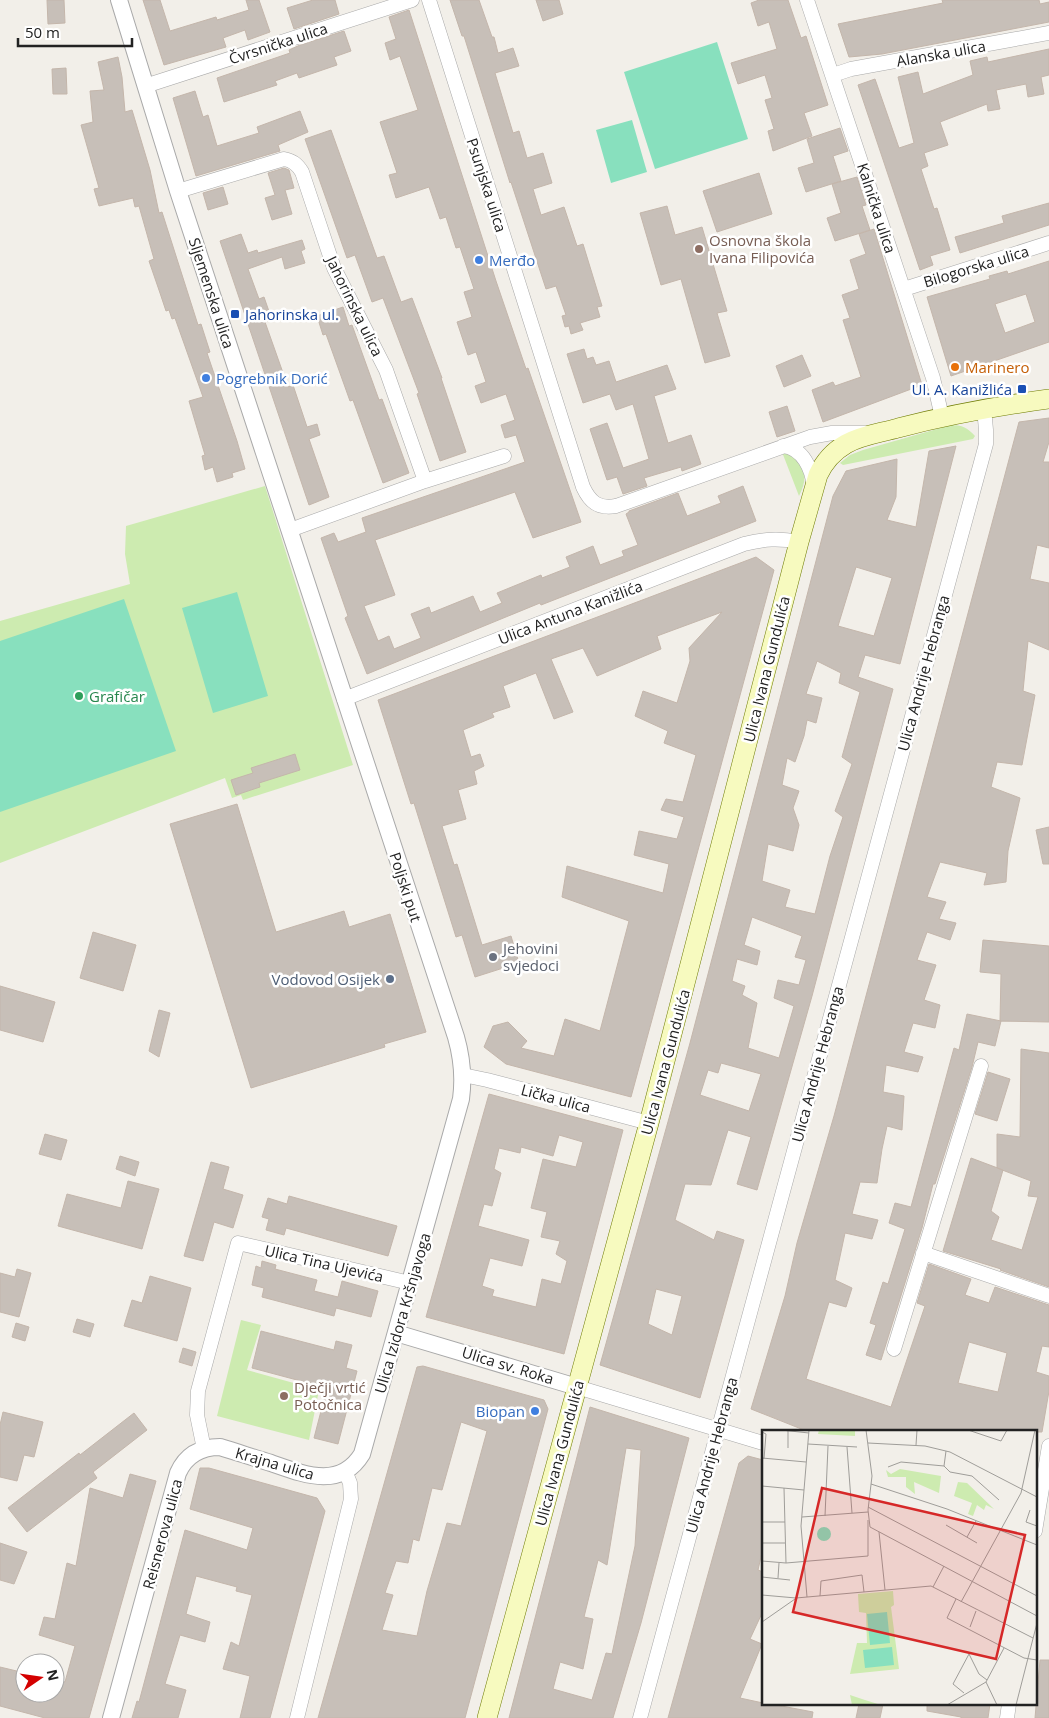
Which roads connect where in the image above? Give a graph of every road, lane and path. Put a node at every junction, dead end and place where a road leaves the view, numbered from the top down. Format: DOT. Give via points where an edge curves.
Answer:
graph roads {
  1 [pos="119,0"];
  2 [pos="412,0"];
  3 [pos="429,0"];
  4 [pos="808,0"];
  5 [pos="1049,33"];
  6 [pos="833,75"];
  7 [pos="145,86"];
  8 [pos="178,191"];
  9 [pos="1049,243"];
  10 [pos="904,289"];
  11 [pos="1049,399"];
  12 [pos="984,408"];
  13 [pos="942,416"];
  14 [pos="876,434"];
  15 [pos="783,446"];
  16 [pos="504,456"];
  17 [pos="425,481"];
  18 [pos="814,487"];
  19 [pos="290,530"];
  20 [pos="799,542"];
  21 [pos="344,699"];
  22 [pos="981,1066"];
  23 [pos="463,1076"];
  24 [pos="649,1123"];
  25 [pos="923,1253"];
  26 [pos="410,1283"];
  27 [pos="1049,1296"];
  28 [pos="396,1333"];
  29 [pos="894,1349"];
  30 [pos="577,1387"];
  31 [pos="718,1429"];
  32 [pos="762,1443"];
  33 [pos="1049,1446"];
  34 [pos="204,1449"];
  35 [pos="345,1471"];
  36 [pos="1036,1527"];
  37 [pos="1049,1532"];
  38 [pos="111,1718"];
  39 [pos="297,1718"];
  40 [pos="487,1718"];
  41 [pos="640,1718"];
  1 -- 7 [label="street, Sljemenska ulica"];
  2 -- 7 [label="street, Čvrsnička ulica"];
  3 -- 15 [label="street, Psunjska ulica" via="583,487 591,501 600,506 616,506"];
  4 -- 6 [label="street, Kalnička ulica"];
  5 -- 6 [label="street, Alanska ulica"];
  6 -- 10 [label="street, Kalnička ulica"];
  7 -- 8 [label="street, Sljemenska ulica"];
  8 -- 17 [label="street, Jahorinska ulica" via="284,159 298,166 334,268 386,370"];
  8 -- 19 [label="street, Sljemenska ulica"];
  9 -- 10 [label="street, Bilogorska ulica"];
  10 -- 13 [label="street, Kalnička ulica"];
  11 -- 12 [label="main road"];
  12 -- 13 [label="main road"];
  12 -- 31 [label="street, Ulica Andrije Hebranga" via="986,444"];
  13 -- 14 [label="main road"];
  14 -- 15 [label="street" via="819,435"];
  14 -- 18 [label="main road, Ulica Ivana Gundulića" via="854,440 834,453 821,470"];
  15 -- 18 [label="street" via="794,449 804,459 812,472"];
  16 -- 17 [label="street"];
  17 -- 19 [label="street"];
  18 -- 20 [label="main road, Ulica Ivana Gundulića"];
  19 -- 21 [label="street, Sljemenska ulica"];
  20 -- 21 [label="street, Ulica Antuna Kanižlića" via="769,538 744,544"];
  20 -- 24 [label="main road, Ulica Ivana Gundulića"];
  21 -- 23 [label="street, Poljski put" via="456,1037"];
  22 -- 25 [label="street"];
  23 -- 24 [label="street, Lička ulica"];
  23 -- 26 [label="street, Ulica Izidora Kršnjavoga" via="461,1099"];
  24 -- 30 [label="main road, Ulica Ivana Gundulića"];
  25 -- 27 [label="street"];
  25 -- 29 [label="street"];
  26 -- 28 [label="street, Ulica Izidora Kršnjavoga"];
  26 -- 34 [label="street, Ulica Tina Ujevića" via="238,1243 198,1391 197,1415"];
  28 -- 30 [label="street, Ulica sv. Roka"];
  28 -- 35 [label="street, Ulica Izidora Kršnjavoga" via="364,1449 357,1462"];
  30 -- 31 [label="street, Ulica sv. Roka"];
  30 -- 40 [label="main road, Ulica Ivana Gundulića"];
  31 -- 32 [label="street, Ulica sv. Roka"];
  31 -- 41 [label="street, Ulica Andrije Hebranga"];
  33 -- 36 [label="street"];
  34 -- 35 [label="street, Krajna ulica" via="220,1447 312,1476 330,1476"];
  34 -- 38 [label="street, Reisnerova ulica" via="190,1457 178,1474"];
  35 -- 39 [label="street" via="351,1491 349,1509"];
  36 -- 37 [label="street"];
}
